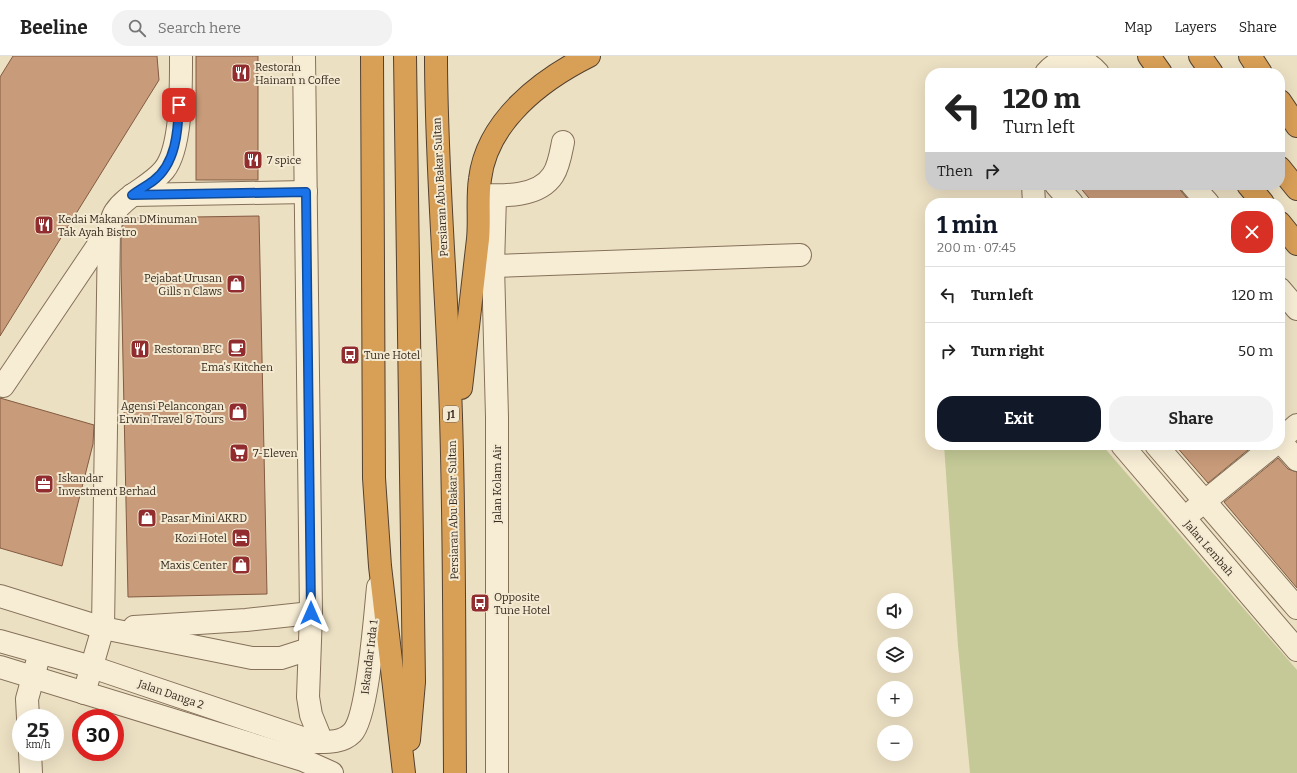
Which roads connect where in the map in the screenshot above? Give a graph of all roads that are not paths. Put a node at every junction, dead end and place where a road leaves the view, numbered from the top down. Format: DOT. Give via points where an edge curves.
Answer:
graph roads {
  1 [pos="181,56"];
  2 [pos="304,56"];
  3 [pos="372,56"];
  4 [pos="405,56"];
  5 [pos="436,56"];
  6 [pos="589,56"];
  7 [pos="1149,56"];
  8 [pos="1200,56"];
  9 [pos="1250,56"];
  10 [pos="1050,68"];
  11 [pos="1092,68"];
  12 [pos="1157,68"];
  13 [pos="1208,68"];
  14 [pos="1258,68"];
  15 [pos="1285,108"];
  16 [pos="1297,126"];
  17 [pos="563,142"];
  18 [pos="1285,174"];
  19 [pos="1297,189"];
  20 [pos="1060,190"];
  21 [pos="1196,190"];
  22 [pos="1252,190"];
  23 [pos="306,192"];
  24 [pos="132,195"];
  25 [pos="487,196"];
  26 [pos="1068,198"];
  27 [pos="1204,198"];
  28 [pos="1259,198"];
  29 [pos="109,229"];
  30 [pos="1285,229"];
  31 [pos="1297,244"];
  32 [pos="800,254"];
  33 [pos="493,266"];
  34 [pos="1285,295"];
  35 [pos="1297,309"];
  36 [pos="3,386"];
  37 [pos="1297,425"];
  38 [pos="1285,436"];
  39 [pos="1285,446"];
  40 [pos="1126,450"];
  41 [pos="1160,450"];
  42 [pos="1268,450"];
  43 [pos="453,460"];
  44 [pos="1297,460"];
  45 [pos="1205,501"];
  46 [pos="1184,518"];
  47 [pos="380,566"];
  48 [pos="0,596"];
  49 [pos="1297,608"];
  50 [pos="311,613"];
  51 [pos="103,628"];
  52 [pos="5,642"];
  53 [pos="309,649"];
  54 [pos="1297,650"];
  55 [pos="40,652"];
  56 [pos="92,667"];
  57 [pos="1,670"];
  58 [pos="33,677"];
  59 [pos="84,693"];
  60 [pos="28,709"];
  61 [pos="332,741"];
  62 [pos="30,761"];
  63 [pos="31,773"];
  64 [pos="332,773"];
  65 [pos="404,773"];
  66 [pos="407,773"];
  67 [pos="455,773"];
  68 [pos="497,773"];
  1 -- 24 [label="street" via="178,120 171,157 165,169 154,181"];
  2 -- 23 [label="street"];
  3 -- 47 [label="highway" via="374,478"];
  4 -- 66 [label="highway" via="414,682"];
  5 -- 43 [label="highway, Persiaran Abu Bakar Sultan / J1" via="436,125"];
  6 -- 25 [label="highway" via="543,83 502,125 488,147 480,178"];
  7 -- 12 [label="highway"];
  8 -- 13 [label="highway"];
  9 -- 14 [label="highway"];
  10 -- 11 [label="street" via="1064,60 1075,59"];
  15 -- 16 [label="highway"];
  17 -- 25 [label="street" via="553,175 538,189 524,193"];
  18 -- 19 [label="highway"];
  20 -- 26 [label="street"];
  21 -- 27 [label="street"];
  22 -- 28 [label="highway"];
  23 -- 24 [label="street"];
  23 -- 50 [label="street"];
  24 -- 29 [label="street" via="114,212"];
  25 -- 33 [label="street, Jalan Kolam Air"];
  25 -- 43 [label="highway" via="478,235"];
  29 -- 36 [label="street"];
  29 -- 51 [label="street"];
  30 -- 31 [label="highway"];
  32 -- 33 [label="street"];
  33 -- 68 [label="street, Jalan Kolam Air" via="497,425"];
  34 -- 35 [label="street"];
  37 -- 38 [label="street"];
  39 -- 44 [label="street"];
  40 -- 46 [label="street, Jalan Lembah"];
  41 -- 45 [label="street"];
  42 -- 45 [label="street"];
  43 -- 67 [label="highway, Persiaran Abu Bakar Sultan / J1"];
  45 -- 46 [label="street"];
  45 -- 49 [label="street"];
  46 -- 54 [label="street, Jalan Lembah"];
  47 -- 61 [label="street, Iskandar Irda 1" via="370,665 360,718 352,733"];
  47 -- 65 [label="highway"];
  48 -- 51 [label="street"];
  50 -- 51 [label="street" via="246,620"];
  50 -- 53 [label="street"];
  51 -- 53 [label="street" via="252,658 281,658"];
  51 -- 56 [label="street"];
  52 -- 55 [label="street, Jalan Danga 2"];
  52 -- 57 [label="street"];
  53 -- 61 [label="street" via="308,697 311,715"];
  55 -- 56 [label="street, Jalan Danga 2"];
  55 -- 58 [label="street"];
  56 -- 59 [label="street"];
  56 -- 61 [label="street, Jalan Danga 2" via="314,742"];
  57 -- 58 [label="street"];
  58 -- 59 [label="street"];
  58 -- 60 [label="street" via="27,700"];
  59 -- 64 [label="street" via="303,760"];
  62 -- 63 [label="street"];
}
